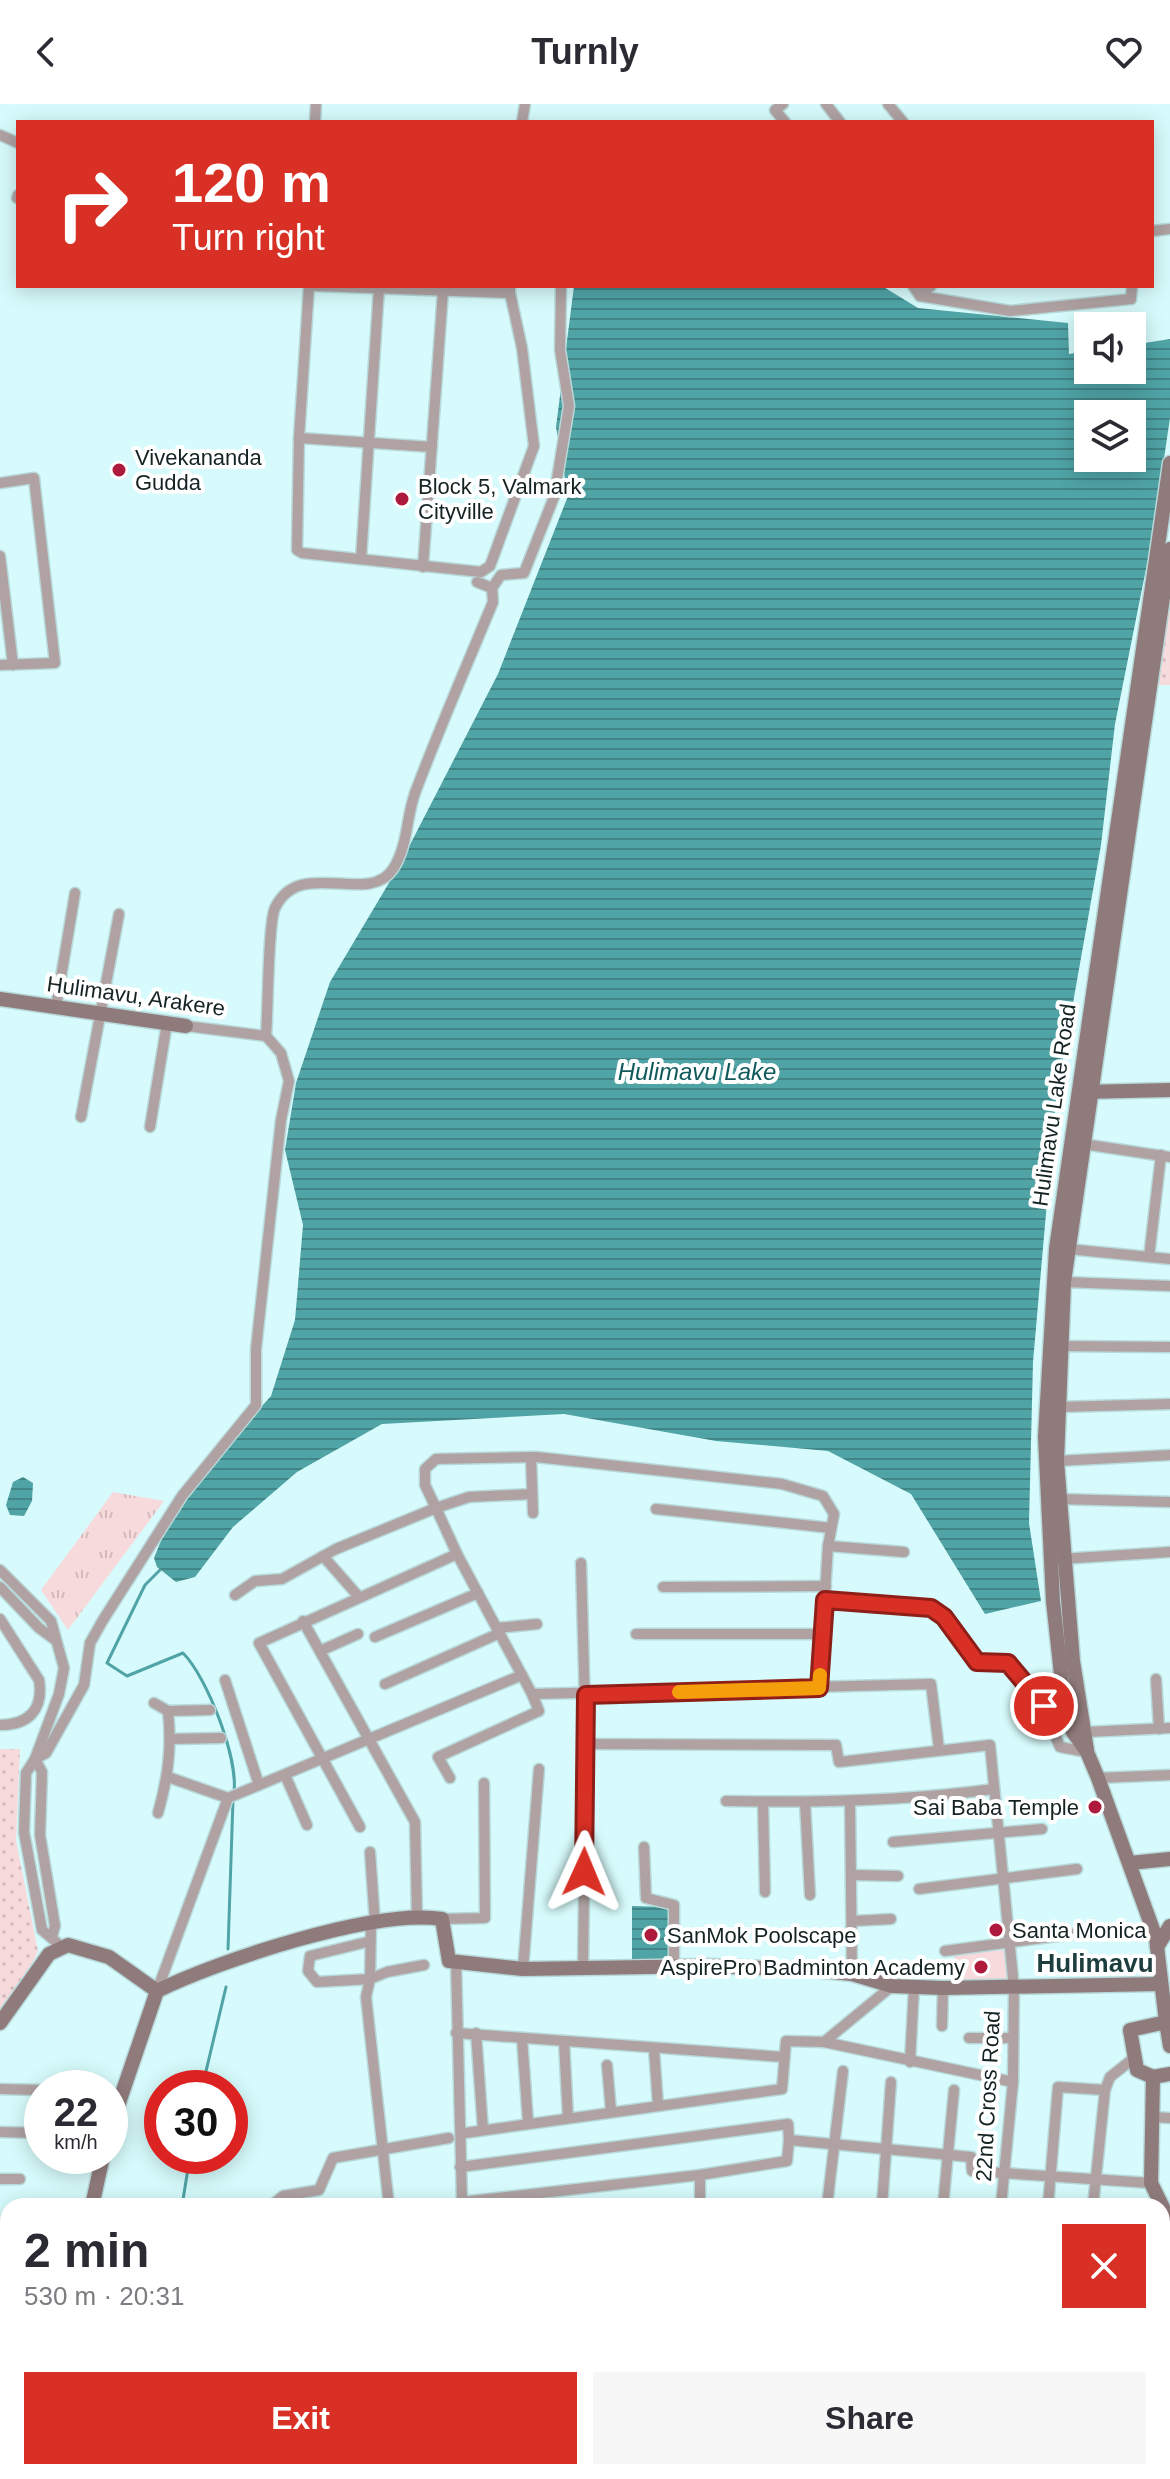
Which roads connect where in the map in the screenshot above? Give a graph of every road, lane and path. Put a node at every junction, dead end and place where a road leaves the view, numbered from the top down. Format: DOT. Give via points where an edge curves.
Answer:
graph roads {
  1 [pos="783,104"];
  2 [pos="826,104"];
  3 [pos="888,104"];
  4 [pos="783,120"];
  5 [pos="838,120"];
  6 [pos="901,120"];
  7 [pos="309,288"];
  8 [pos="379,288"];
  9 [pos="561,288"];
  10 [pos="914,288"];
  11 [pos="929,288"];
  12 [pos="1132,288"];
  13 [pos="510,290"];
  14 [pos="443,291"];
  15 [pos="920,296"];
  16 [pos="299,438"];
  17 [pos="369,443"];
  18 [pos="432,447"];
  19 [pos="1170,463"];
  20 [pos="0,483"];
  21 [pos="1170,549"];
  22 [pos="0,556"];
  23 [pos="361,559"];
  24 [pos="423,567"];
  25 [pos="477,582"];
  26 [pos="492,588"];
  27 [pos="0,665"];
  28 [pos="13,665"];
  29 [pos="75,893"];
  30 [pos="119,914"];
  31 [pos="0,999"];
  32 [pos="56,1007"];
  33 [pos="103,1014"];
  34 [pos="167,1023"];
  35 [pos="186,1026"];
  36 [pos="266,1036"];
  37 [pos="1170,1082"];
  38 [pos="1084,1088"];
  39 [pos="1170,1090"];
  40 [pos="81,1117"];
  41 [pos="150,1127"];
  42 [pos="1083,1144"];
  43 [pos="1166,1156"];
  44 [pos="1068,1249"];
  45 [pos="1149,1257"];
  46 [pos="1170,1259"];
  47 [pos="1064,1282"];
  48 [pos="1170,1286"];
  49 [pos="1055,1346"];
  50 [pos="1170,1347"];
  51 [pos="1170,1404"];
  52 [pos="1058,1407"];
  53 [pos="1170,1455"];
  54 [pos="531,1457"];
  55 [pos="1057,1461"];
  56 [pos="532,1494"];
  57 [pos="1059,1499"];
  58 [pos="1170,1502"];
  59 [pos="436,1508"];
  60 [pos="656,1509"];
  61 [pos="533,1513"];
  62 [pos="831,1528"];
  63 [pos="828,1546"];
  64 [pos="904,1552"];
  65 [pos="1170,1552"];
  66 [pos="457,1554"];
  67 [pos="323,1556"];
  68 [pos="1058,1559"];
  69 [pos="581,1563"];
  70 [pos="0,1570"];
  71 [pos="826,1586"];
  72 [pos="0,1587"];
  73 [pos="663,1587"];
  74 [pos="478,1593"];
  75 [pos="235,1595"];
  76 [pos="359,1597"];
  77 [pos="825,1600"];
  78 [pos="0,1619"];
  79 [pos="303,1621"];
  80 [pos="537,1624"];
  81 [pos="498,1631"];
  82 [pos="358,1634"];
  83 [pos="636,1634"];
  84 [pos="823,1634"];
  85 [pos="375,1637"];
  86 [pos="54,1639"];
  87 [pos="320,1651"];
  88 [pos="522,1675"];
  89 [pos="1156,1679"];
  90 [pos="225,1680"];
  91 [pos="385,1684"];
  92 [pos="819,1688"];
  93 [pos="532,1694"];
  94 [pos="586,1695"];
  95 [pos="154,1703"];
  96 [pos="210,1710"];
  97 [pos="168,1711"];
  98 [pos="0,1725"];
  99 [pos="1165,1728"];
  100 [pos="1086,1732"];
  101 [pos="221,1738"];
  102 [pos="368,1738"];
  103 [pos="171,1739"];
  104 [pos="586,1744"];
  105 [pos="939,1749"];
  106 [pos="1087,1752"];
  107 [pos="322,1758"];
  108 [pos="35,1759"];
  109 [pos="539,1769"];
  110 [pos="285,1775"];
  111 [pos="1170,1775"];
  112 [pos="168,1777"];
  113 [pos="450,1778"];
  114 [pos="1098,1778"];
  115 [pos="484,1783"];
  116 [pos="259,1785"];
  117 [pos="994,1789"];
  118 [pos="232,1796"];
  119 [pos="726,1801"];
  120 [pos="763,1802"];
  121 [pos="805,1802"];
  122 [pos="850,1802"];
  123 [pos="158,1813"];
  124 [pos="307,1825"];
  125 [pos="360,1827"];
  126 [pos="1042,1829"];
  127 [pos="999,1833"];
  128 [pos="893,1842"];
  129 [pos="644,1847"];
  130 [pos="370,1852"];
  131 [pos="1170,1859"];
  132 [pos="1130,1863"];
  133 [pos="1077,1869"];
  134 [pos="853,1875"];
  135 [pos="898,1876"];
  136 [pos="1004,1878"];
  137 [pos="919,1889"];
  138 [pos="765,1892"];
  139 [pos="810,1895"];
  140 [pos="417,1917"];
  141 [pos="442,1919"];
  142 [pos="891,1919"];
  143 [pos="853,1921"];
  144 [pos="373,1924"];
  145 [pos="1170,1926"];
  146 [pos="1088,1932"];
  147 [pos="371,1941"];
  148 [pos="57,1942"];
  149 [pos="1011,1943"];
  150 [pos="1157,1947"];
  151 [pos="945,1951"];
  152 [pos="456,1962"];
  153 [pos="424,1965"];
  154 [pos="674,1966"];
  155 [pos="583,1968"];
  156 [pos="523,1969"];
  157 [pos="852,1974"];
  158 [pos="370,1979"];
  159 [pos="1159,1984"];
  160 [pos="892,1986"];
  161 [pos="914,1987"];
  162 [pos="943,1988"];
  163 [pos="1014,1988"];
  164 [pos="157,1991"];
  165 [pos="1166,2000"];
  166 [pos="1168,2021"];
  167 [pos="0,2023"];
  168 [pos="942,2026"];
  169 [pos="456,2033"];
  170 [pos="476,2033"];
  171 [pos="522,2038"];
  172 [pos="969,2038"];
  173 [pos="1013,2038"];
  174 [pos="564,2041"];
  175 [pos="824,2042"];
  176 [pos="1170,2046"];
  177 [pos="654,2049"];
  178 [pos="783,2057"];
  179 [pos="1134,2058"];
  180 [pos="910,2062"];
  181 [pos="607,2065"];
  182 [pos="843,2071"];
  183 [pos="1170,2074"];
  184 [pos="128,2076"];
  185 [pos="1153,2077"];
  186 [pos="891,2082"];
  187 [pos="1013,2082"];
  188 [pos="0,2089"];
  189 [pos="24,2090"];
  190 [pos="954,2090"];
  191 [pos="1105,2090"];
  192 [pos="658,2105"];
  193 [pos="611,2111"];
  194 [pos="1152,2117"];
  195 [pos="568,2118"];
  196 [pos="1170,2118"];
  197 [pos="528,2122"];
  198 [pos="483,2130"];
  199 [pos="0,2132"];
  200 [pos="24,2133"];
  201 [pos="465,2133"];
  202 [pos="449,2138"];
  203 [pos="789,2140"];
  204 [pos="835,2144"];
  205 [pos="889,2148"];
  206 [pos="383,2152"];
  207 [pos="948,2154"];
  208 [pos="460,2167"];
  209 [pos="99,2174"];
  210 [pos="1005,2174"];
  211 [pos="700,2175"];
  212 [pos="1051,2178"];
  213 [pos="0,2179"];
  214 [pos="20,2179"];
  215 [pos="1094,2181"];
  216 [pos="1151,2183"];
  217 [pos="94,2198"];
  218 [pos="281,2198"];
  219 [pos="388,2198"];
  220 [pos="462,2198"];
  221 [pos="497,2198"];
  222 [pos="700,2198"];
  223 [pos="828,2198"];
  224 [pos="883,2198"];
  225 [pos="944,2198"];
  226 [pos="1002,2198"];
  227 [pos="1049,2198"];
  228 [pos="1093,2198"];
  229 [pos="1158,2198"];
  1 -- 4 [label="street" via="775,110"];
  2 -- 5 [label="street"];
  3 -- 6 [label="street"];
  7 -- 16 [label="street"];
  8 -- 14 [label="street"];
  8 -- 17 [label="street"];
  9 -- 26 [label="street" via="560,350 569,406 554,497 524,573 501,575"];
  10 -- 15 [label="street"];
  11 -- 15 [label="street"];
  12 -- 15 [label="street" via="1131,299 1010,311"];
  13 -- 14 [label="street"];
  13 -- 24 [label="street" via="522,348 532,452 488,569"];
  14 -- 18 [label="street"];
  16 -- 17 [label="street"];
  16 -- 23 [label="street" via="297,550"];
  17 -- 18 [label="street"];
  17 -- 23 [label="street"];
  18 -- 24 [label="street"];
  19 -- 38 [label="main road, Hulimavu Lake Road"];
  20 -- 28 [label="street" via="34,478 55,663"];
  21 -- 38 [label="main road, Hulimavu Lake Road"];
  22 -- 28 [label="street"];
  23 -- 24 [label="street"];
  25 -- 26 [label="street"];
  26 -- 36 [label="street" via="493,602 414,797 406,840 390,873 369,883 306,883 291,888 274,910"];
  27 -- 28 [label="street"];
  29 -- 32 [label="street"];
  30 -- 33 [label="street"];
  31 -- 32 [label="main road, Hulimavu, Arakere"];
  32 -- 33 [label="main road, Hulimavu, Arakere"];
  33 -- 34 [label="main road, Hulimavu, Arakere"];
  33 -- 40 [label="street"];
  34 -- 35 [label="main road, Hulimavu, Arakere"];
  34 -- 41 [label="street"];
  35 -- 36 [label="street, Hulimavu, Arakere"];
  36 -- 108 [label="street" via="281,1053 289,1081 256,1349 256,1405 182,1496 108,1613 90,1643 84,1685 46,1753"];
  37 -- 38 [label="main road"];
  38 -- 39 [label="main road"];
  38 -- 42 [label="main road, Hulimavu Lake Road"];
  38 -- 49 [label="main road, Hulimavu Lake Road" via="1056,1249"];
  42 -- 43 [label="street"];
  42 -- 44 [label="main road, Hulimavu Lake Road"];
  43 -- 45 [label="street"];
  44 -- 45 [label="street"];
  44 -- 47 [label="main road, Hulimavu Lake Road"];
  45 -- 46 [label="street"];
  47 -- 48 [label="street"];
  47 -- 49 [label="main road, Hulimavu Lake Road"];
  49 -- 50 [label="street"];
  49 -- 52 [label="main road, Hulimavu Lake Road"];
  49 -- 68 [label="main road, Hulimavu Lake Road" via="1045,1437"];
  51 -- 52 [label="street"];
  52 -- 55 [label="main road, Hulimavu Lake Road"];
  53 -- 55 [label="street"];
  54 -- 56 [label="street"];
  54 -- 59 [label="street" via="436,1459 427,1464 425,1485"];
  54 -- 62 [label="street" via="782,1484 829,1501 834,1514"];
  55 -- 57 [label="main road, Hulimavu Lake Road"];
  56 -- 59 [label="street" via="469,1497"];
  56 -- 61 [label="street"];
  57 -- 58 [label="street"];
  57 -- 68 [label="main road, Hulimavu Lake Road"];
  59 -- 66 [label="street"];
  59 -- 67 [label="street"];
  60 -- 62 [label="street"];
  62 -- 63 [label="street"];
  63 -- 64 [label="street"];
  63 -- 71 [label="street"];
  65 -- 68 [label="street"];
  66 -- 74 [label="street"];
  66 -- 76 [label="street"];
  67 -- 75 [label="street" via="282,1579 255,1581"];
  67 -- 76 [label="street"];
  68 -- 100 [label="main road, Hulimavu Lake Road"];
  68 -- 106 [label="main road, Hulimavu Lake Road" via="1063,1692 1073,1732"];
  69 -- 94 [label="street"];
  70 -- 86 [label="street" via="51,1621"];
  71 -- 73 [label="street"];
  71 -- 77 [label="street"];
  72 -- 86 [label="street"];
  74 -- 81 [label="street"];
  74 -- 85 [label="street"];
  76 -- 79 [label="street"];
  77 -- 84 [label="street"];
  77 -- 106 [label="street" via="931,1608 944,1617 977,1662 1008,1663 1029,1685 1044,1706 1060,1747"];
  78 -- 98 [label="street" via="39,1680 41,1692 30,1718 18,1725"];
  79 -- 87 [label="street"];
  79 -- 107 [label="street" via="259,1643"];
  80 -- 81 [label="street"];
  81 -- 88 [label="street"];
  81 -- 91 [label="street"];
  82 -- 87 [label="street"];
  83 -- 84 [label="street"];
  84 -- 92 [label="street"];
  86 -- 108 [label="street" via="64,1668"];
  87 -- 102 [label="street"];
  88 -- 93 [label="street"];
  88 -- 102 [label="street"];
  89 -- 99 [label="street"];
  90 -- 116 [label="street"];
  92 -- 94 [label="street"];
  92 -- 105 [label="street" via="931,1684"];
  93 -- 94 [label="street"];
  93 -- 113 [label="street" via="539,1711 438,1757"];
  94 -- 104 [label="street"];
  95 -- 97 [label="street"];
  96 -- 97 [label="street"];
  97 -- 103 [label="street"];
  99 -- 100 [label="street"];
  100 -- 106 [label="main road, Hulimavu Lake Road"];
  101 -- 103 [label="street"];
  102 -- 107 [label="street"];
  102 -- 140 [label="street" via="415,1822"];
  103 -- 112 [label="street"];
  104 -- 105 [label="street" via="836,1745 839,1762"];
  104 -- 155 [label="street"];
  105 -- 117 [label="street, 22nd Cross Road" via="990,1745"];
  106 -- 114 [label="main road, Hulimavu Lake Road"];
  107 -- 110 [label="street"];
  107 -- 125 [label="street"];
  108 -- 148 [label="street" via="42,1772 40,1835"];
  108 -- 148 [label="street" via="26,1773 24,1832 42,1930"];
  109 -- 156 [label="street"];
  110 -- 116 [label="street"];
  110 -- 124 [label="street"];
  111 -- 114 [label="street"];
  112 -- 118 [label="street"];
  112 -- 123 [label="street"];
  114 -- 132 [label="main road, Hulimavu Lake Road"];
  115 -- 141 [label="street" via="485,1918"];
  116 -- 118 [label="street"];
  117 -- 122 [label="street"];
  117 -- 127 [label="street, 22nd Cross Road"];
  118 -- 164 [label="street"];
  119 -- 120 [label="street"];
  120 -- 121 [label="street"];
  120 -- 138 [label="street"];
  121 -- 122 [label="street"];
  121 -- 139 [label="street"];
  122 -- 134 [label="street"];
  126 -- 127 [label="street"];
  127 -- 128 [label="street"];
  127 -- 136 [label="street, 22nd Cross Road"];
  129 -- 154 [label="street" via="646,1898 674,1905"];
  130 -- 144 [label="street"];
  131 -- 132 [label="main road"];
  132 -- 150 [label="main road, Hulimavu Lake Road"];
  133 -- 136 [label="street"];
  134 -- 135 [label="street"];
  134 -- 143 [label="street"];
  136 -- 137 [label="street"];
  136 -- 149 [label="street, 22nd Cross Road"];
  140 -- 141 [label="main road"];
  140 -- 144 [label="main road"];
  141 -- 152 [label="main road" via="449,1961"];
  142 -- 143 [label="street"];
  143 -- 157 [label="street"];
  144 -- 147 [label="street"];
  144 -- 164 [label="main road" via="221,1963"];
  145 -- 150 [label="main road"];
  146 -- 149 [label="street"];
  147 -- 158 [label="street"];
  147 -- 158 [label="street" via="310,1956 306,1962 317,1982"];
  148 -- 164 [label="main road" via="109,1957"];
  148 -- 167 [label="main road"];
  149 -- 151 [label="street"];
  149 -- 163 [label="street, 22nd Cross Road"];
  150 -- 159 [label="main road, Hulimavu Lake Road"];
  152 -- 156 [label="main road"];
  152 -- 169 [label="street"];
  153 -- 158 [label="street"];
  154 -- 155 [label="main road"];
  154 -- 157 [label="main road"];
  155 -- 156 [label="main road"];
  157 -- 160 [label="main road"];
  158 -- 206 [label="street" via="366,1997"];
  159 -- 163 [label="main road"];
  159 -- 165 [label="main road, Hulimavu Lake Road"];
  160 -- 161 [label="main road"];
  160 -- 175 [label="street"];
  161 -- 162 [label="main road"];
  161 -- 180 [label="street"];
  162 -- 163 [label="main road"];
  162 -- 168 [label="street"];
  163 -- 173 [label="street, 22nd Cross Road"];
  164 -- 184 [label="main road"];
  165 -- 166 [label="main road, Hulimavu Lake Road"];
  166 -- 176 [label="main road, Hulimavu Lake Road"];
  166 -- 179 [label="main road" via="1130,2030"];
  169 -- 170 [label="street"];
  169 -- 208 [label="street"];
  170 -- 171 [label="street"];
  170 -- 198 [label="street"];
  171 -- 174 [label="street"];
  171 -- 197 [label="street"];
  172 -- 173 [label="street"];
  173 -- 187 [label="street, 22nd Cross Road"];
  174 -- 177 [label="street"];
  174 -- 195 [label="street"];
  175 -- 178 [label="street" via="786,2041"];
  175 -- 180 [label="street"];
  177 -- 178 [label="street"];
  177 -- 192 [label="street"];
  178 -- 192 [label="street" via="782,2089"];
  179 -- 185 [label="main road" via="1137,2070"];
  179 -- 191 [label="street" via="1110,2077"];
  180 -- 187 [label="street"];
  181 -- 193 [label="street"];
  182 -- 204 [label="street"];
  183 -- 185 [label="main road"];
  185 -- 194 [label="main road"];
  186 -- 205 [label="street"];
  187 -- 210 [label="street, 22nd Cross Road"];
  188 -- 189 [label="street"];
  190 -- 207 [label="street"];
  191 -- 212 [label="street" via="1058,2087"];
  191 -- 215 [label="street"];
  192 -- 193 [label="street"];
  193 -- 195 [label="street"];
  194 -- 196 [label="street"];
  194 -- 216 [label="main road"];
  195 -- 197 [label="street"];
  197 -- 198 [label="street"];
  198 -- 201 [label="street"];
  199 -- 200 [label="street"];
  202 -- 206 [label="street"];
  203 -- 204 [label="street"];
  203 -- 208 [label="street" via="788,2124"];
  203 -- 211 [label="street" via="787,2161"];
  204 -- 205 [label="street"];
  204 -- 223 [label="street"];
  205 -- 207 [label="street"];
  205 -- 224 [label="street"];
  206 -- 218 [label="street" via="333,2158 319,2190"];
  206 -- 219 [label="street"];
  207 -- 210 [label="street" via="971,2157 972,2171"];
  207 -- 225 [label="street"];
  208 -- 220 [label="street"];
  209 -- 217 [label="main road"];
  210 -- 212 [label="street"];
  210 -- 226 [label="street, 22nd Cross Road"];
  211 -- 221 [label="street"];
  211 -- 222 [label="street"];
  212 -- 215 [label="street"];
  212 -- 227 [label="street"];
  213 -- 214 [label="street"];
  215 -- 216 [label="street"];
  215 -- 228 [label="street"];
  216 -- 229 [label="main road"];
}
